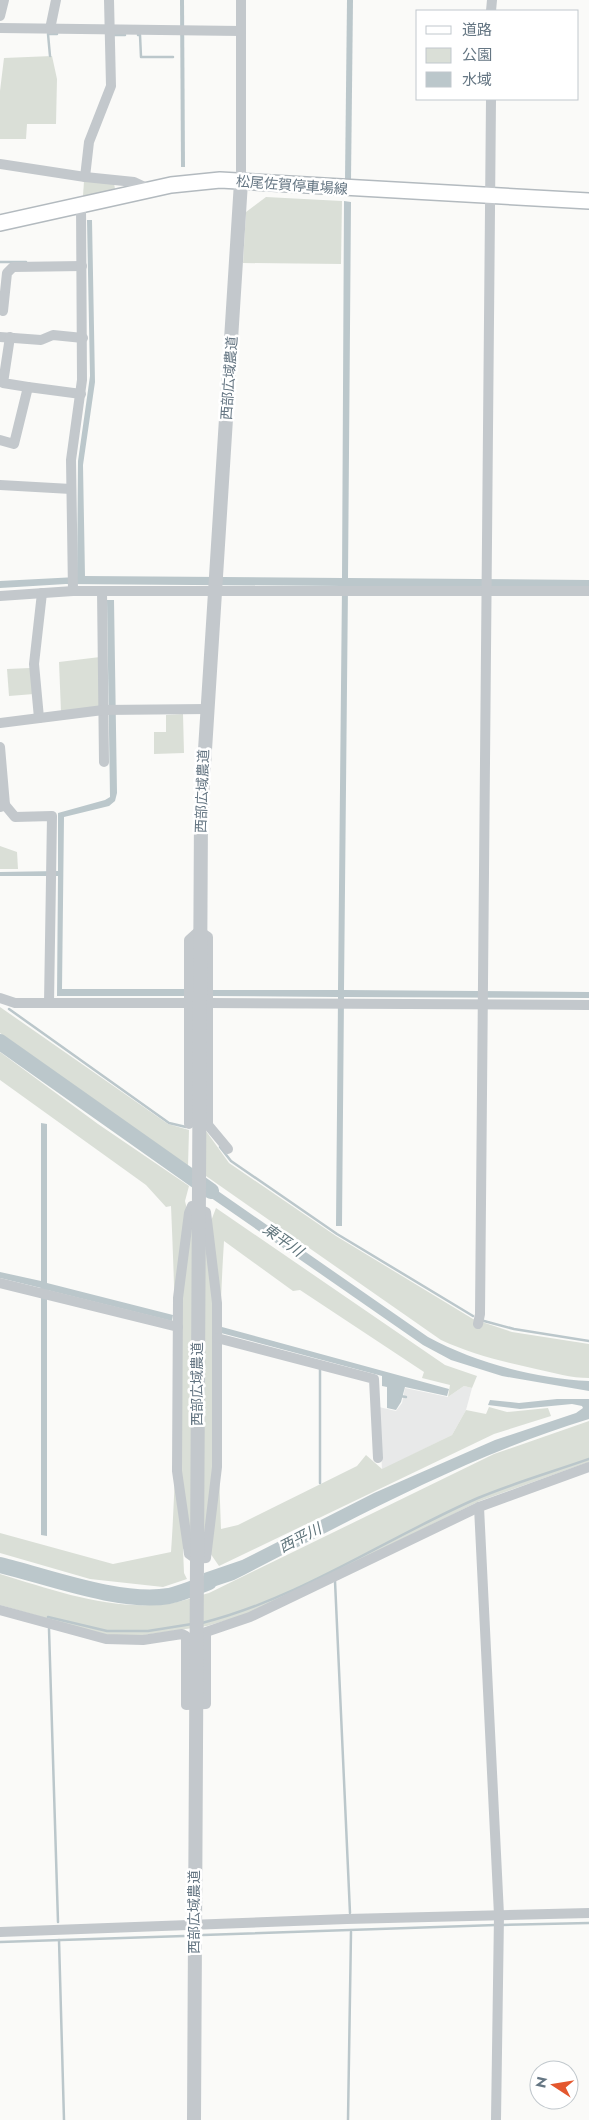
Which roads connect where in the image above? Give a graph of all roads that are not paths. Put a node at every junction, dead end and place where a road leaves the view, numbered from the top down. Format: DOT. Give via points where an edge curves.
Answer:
graph roads {
  1 [pos="4,0"];
  2 [pos="56,0"];
  3 [pos="109,0"];
  4 [pos="241,0"];
  5 [pos="0,16"];
  6 [pos="0,28"];
  7 [pos="50,29"];
  8 [pos="108,30"];
  9 [pos="241,31"];
  10 [pos="491,100"];
  11 [pos="0,164"];
  12 [pos="85,178"];
  13 [pos="241,182"];
  14 [pos="149,189"];
  15 [pos="490,196"];
  16 [pos="589,201"];
  17 [pos="80,204"];
  18 [pos="0,223"];
  19 [pos="82,266"];
  20 [pos="3,311"];
  21 [pos="5,337"];
  22 [pos="83,338"];
  23 [pos="28,387"];
  24 [pos="81,394"];
  25 [pos="0,440"];
  26 [pos="0,485"];
  27 [pos="71,488"];
  28 [pos="73,589"];
  29 [pos="215,590"];
  30 [pos="102,591"];
  31 [pos="486,591"];
  32 [pos="589,591"];
  33 [pos="42,593"];
  34 [pos="0,596"];
  35 [pos="207,709"];
  36 [pos="104,710"];
  37 [pos="39,718"];
  38 [pos="0,723"];
  39 [pos="0,747"];
  40 [pos="104,762"];
  41 [pos="3,806"];
  42 [pos="199,931"];
  43 [pos="0,998"];
  44 [pos="482,998"];
  45 [pos="49,1003"];
  46 [pos="190,1003"];
  47 [pos="208,1003"];
  48 [pos="589,1004"];
  49 [pos="189,1124"];
  50 [pos="228,1149"];
  51 [pos="198,1209"];
  52 [pos="0,1284"];
  53 [pos="478,1324"];
  54 [pos="178,1327"];
  55 [pos="217,1338"];
  56 [pos="378,1458"];
  57 [pos="589,1466"];
  58 [pos="479,1507"];
  59 [pos="196,1559"];
  60 [pos="0,1610"];
  61 [pos="195,1705"];
  62 [pos="589,1913"];
  63 [pos="499,1915"];
  64 [pos="194,1926"];
  65 [pos="0,1932"];
  66 [pos="194,2120"];
  67 [pos="496,2120"];
  1 -- 5 [label="street"];
  2 -- 7 [label="street"];
  3 -- 8 [label="street"];
  4 -- 9 [label="street"];
  6 -- 7 [label="street"];
  7 -- 8 [label="street"];
  8 -- 9 [label="street"];
  8 -- 12 [label="street" via="111,86 89,142"];
  9 -- 13 [label="street"];
  10 -- 15 [label="street"];
  11 -- 12 [label="street"];
  12 -- 14 [label="street" via="134,182"];
  13 -- 14 [label="main road, 松尾佐賀停車場線" via="195,181"];
  13 -- 15 [label="main road, 松尾佐賀停車場線"];
  13 -- 29 [label="street, 西部広域農道"];
  14 -- 17 [label="main road, 松尾佐賀停車場線"];
  15 -- 16 [label="main road, 松尾佐賀停車場線"];
  15 -- 31 [label="street"];
  17 -- 18 [label="main road, 松尾佐賀停車場線"];
  17 -- 19 [label="street"];
  19 -- 20 [label="street" via="13,267 7,273"];
  19 -- 22 [label="street"];
  21 -- 22 [label="street" via="41,340 53,335"];
  21 -- 23 [label="street" via="4,380"];
  22 -- 24 [label="street"];
  23 -- 24 [label="street"];
  23 -- 25 [label="street" via="14,444"];
  24 -- 27 [label="street" via="71,460"];
  26 -- 27 [label="street"];
  27 -- 28 [label="street"];
  28 -- 30 [label="street"];
  28 -- 33 [label="street"];
  29 -- 30 [label="street"];
  29 -- 31 [label="street"];
  29 -- 35 [label="street, 西部広域農道"];
  30 -- 36 [label="street"];
  31 -- 32 [label="street"];
  31 -- 44 [label="street"];
  33 -- 34 [label="street"];
  33 -- 37 [label="street" via="34,664"];
  35 -- 36 [label="street"];
  35 -- 42 [label="street, 西部広域農道"];
  36 -- 37 [label="street"];
  36 -- 40 [label="street"];
  37 -- 38 [label="street"];
  39 -- 41 [label="street"];
  41 -- 45 [label="street" via="15,817 52,816"];
  42 -- 46 [label="street" via="189,940"];
  42 -- 47 [label="street" via="208,937"];
  42 -- 51 [label="street, 西部広域農道"];
  43 -- 45 [label="street" via="15,1003"];
  44 -- 47 [label="street" via="341,1004"];
  44 -- 48 [label="street"];
  44 -- 53 [label="street"];
  45 -- 46 [label="street"];
  46 -- 49 [label="street"];
  47 -- 50 [label="street" via="208,1124"];
  51 -- 54 [label="street" via="192,1206 188,1213 178,1298"];
  51 -- 55 [label="street" via="206,1212 217,1303"];
  51 -- 59 [label="street, 西部広域農道"];
  52 -- 54 [label="street"];
  54 -- 59 [label="street" via="177,1471 189,1554"];
  55 -- 56 [label="street" via="374,1379"];
  55 -- 59 [label="street" via="216,1467 206,1558"];
  57 -- 58 [label="street"];
  58 -- 61 [label="street" via="250,1617 206,1632 206,1704"];
  58 -- 63 [label="street"];
  59 -- 61 [label="street, 西部広域農道"];
  60 -- 61 [label="street" via="106,1639 143,1640 182,1634 186,1636 186,1705"];
  61 -- 64 [label="street, 西部広域農道"];
  62 -- 63 [label="street"];
  63 -- 64 [label="street"];
  63 -- 67 [label="street"];
  64 -- 65 [label="street"];
  64 -- 66 [label="street, 西部広域農道"];
}
